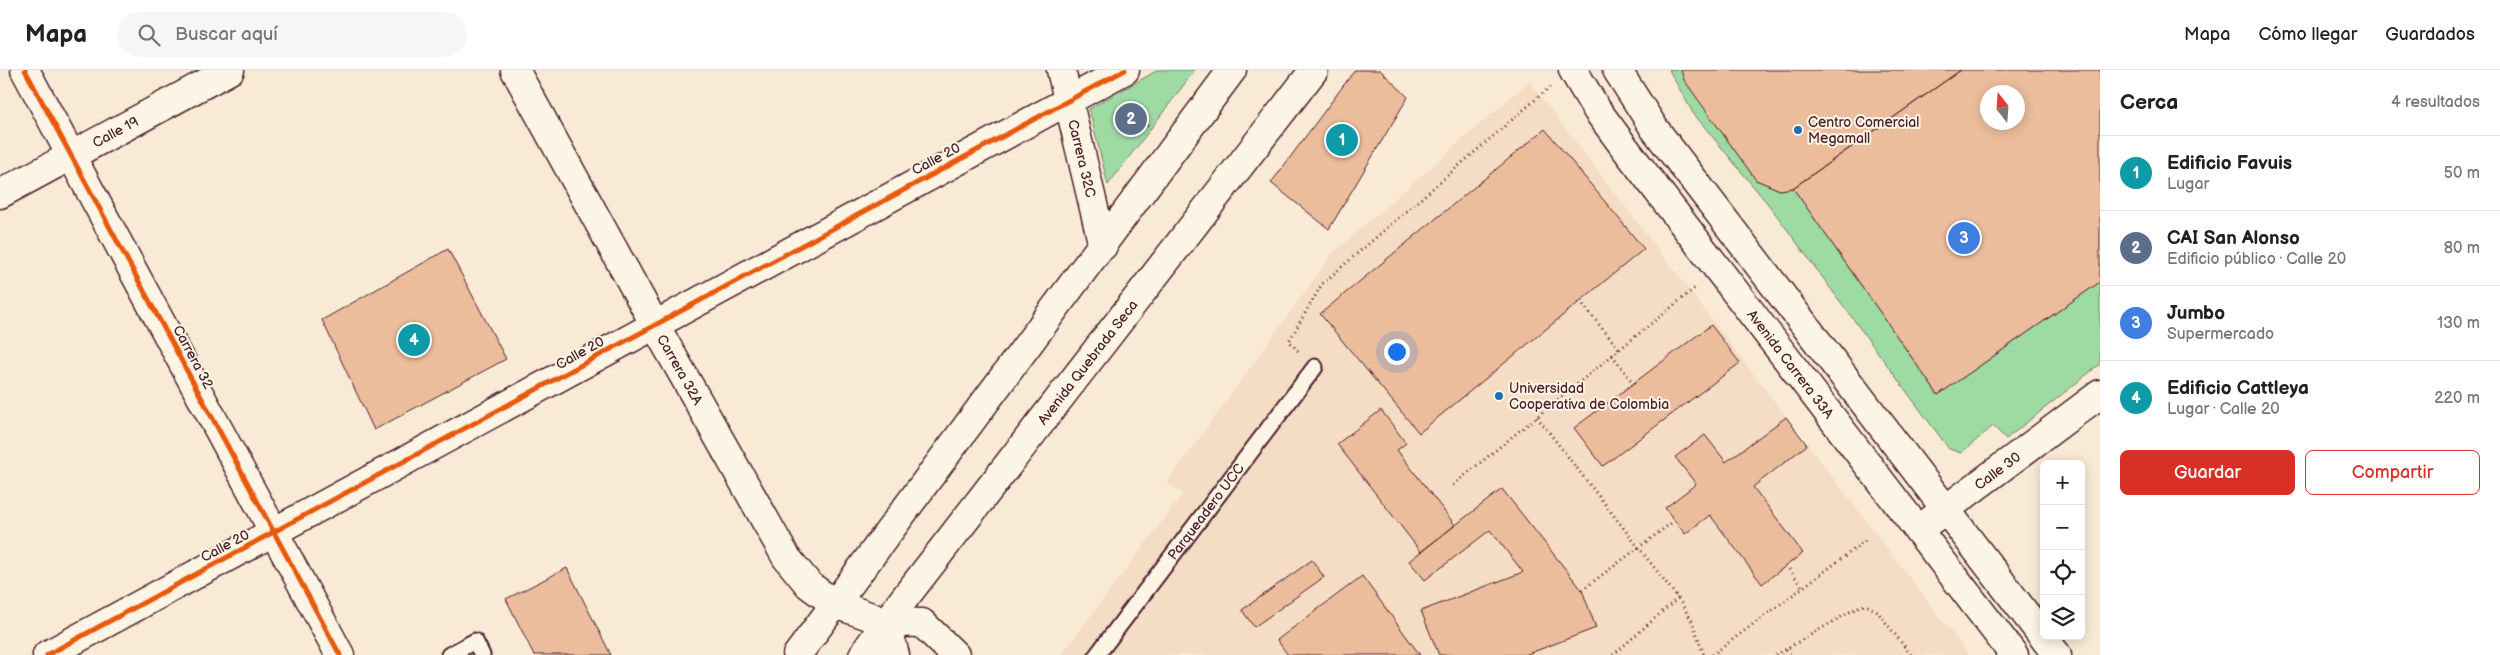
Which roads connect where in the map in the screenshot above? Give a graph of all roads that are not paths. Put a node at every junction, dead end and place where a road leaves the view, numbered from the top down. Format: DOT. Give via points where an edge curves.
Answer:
graph roads {
  1 [pos="25,70"];
  2 [pos="230,70"];
  3 [pos="515,70"];
  4 [pos="1061,70"];
  5 [pos="1125,70"];
  6 [pos="1232,70"];
  7 [pos="1314,70"];
  8 [pos="1618,70"];
  9 [pos="1563,77"];
  10 [pos="1068,101"];
  11 [pos="71,155"];
  12 [pos="0,194"];
  13 [pos="1103,246"];
  14 [pos="1800,319"];
  15 [pos="655,325"];
  16 [pos="1772,340"];
  17 [pos="1315,367"];
  18 [pos="2100,394"];
  19 [pos="1946,510"];
  20 [pos="1918,530"];
  21 [pos="274,532"];
  22 [pos="835,604"];
  23 [pos="886,622"];
  24 [pos="47,655"];
  25 [pos="340,655"];
  26 [pos="449,655"];
  27 [pos="482,655"];
  28 [pos="797,655"];
  29 [pos="863,655"];
  30 [pos="895,655"];
  31 [pos="955,655"];
  32 [pos="1097,655"];
  33 [pos="2014,655"];
  34 [pos="2056,655"];
  1 -- 11 [label="main road, Carrera 32"];
  2 -- 11 [label="main road, Calle 19"];
  3 -- 15 [label="main road, Carrera 32A"];
  4 -- 10 [label="main road, Carrera 32C"];
  5 -- 10 [label="main road, Calle 20"];
  6 -- 13 [label="main road"];
  7 -- 23 [label="main road, Avenida Quebrada Seca"];
  8 -- 14 [label="main road" via="1654,128"];
  9 -- 16 [label="main road, Avenida Carrera 33A" via="1597,110"];
  10 -- 13 [label="main road, Carrera 32C"];
  10 -- 15 [label="main road, Calle 20"];
  11 -- 12 [label="main road, Calle 19"];
  11 -- 21 [label="main road, Carrera 32"];
  13 -- 22 [label="main road"];
  14 -- 16 [label="main road"];
  14 -- 19 [label="main road"];
  15 -- 21 [label="main road, Calle 20"];
  15 -- 22 [label="main road, Carrera 32A" via="786,557 809,585"];
  16 -- 20 [label="main road, Avenida Carrera 33A"];
  17 -- 32 [label="lane, Parqueadero UCC"];
  18 -- 19 [label="main road, Calle 30"];
  19 -- 20 [label="main road, Calle 30"];
  19 -- 34 [label="main road"];
  20 -- 33 [label="main road, Avenida Carrera 33A"];
  21 -- 24 [label="main road, Calle 20"];
  21 -- 25 [label="main road, Carrera 32"];
  22 -- 23 [label="main road, Carrera 32A"];
  22 -- 28 [label="main road"];
  23 -- 29 [label="main road, Avenida Quebrada Seca"];
  23 -- 30 [label="main road"];
  23 -- 31 [label="main road, Carrera 32A" via="922,623"];
  26 -- 27 [label="lane" via="475,641"];
}
